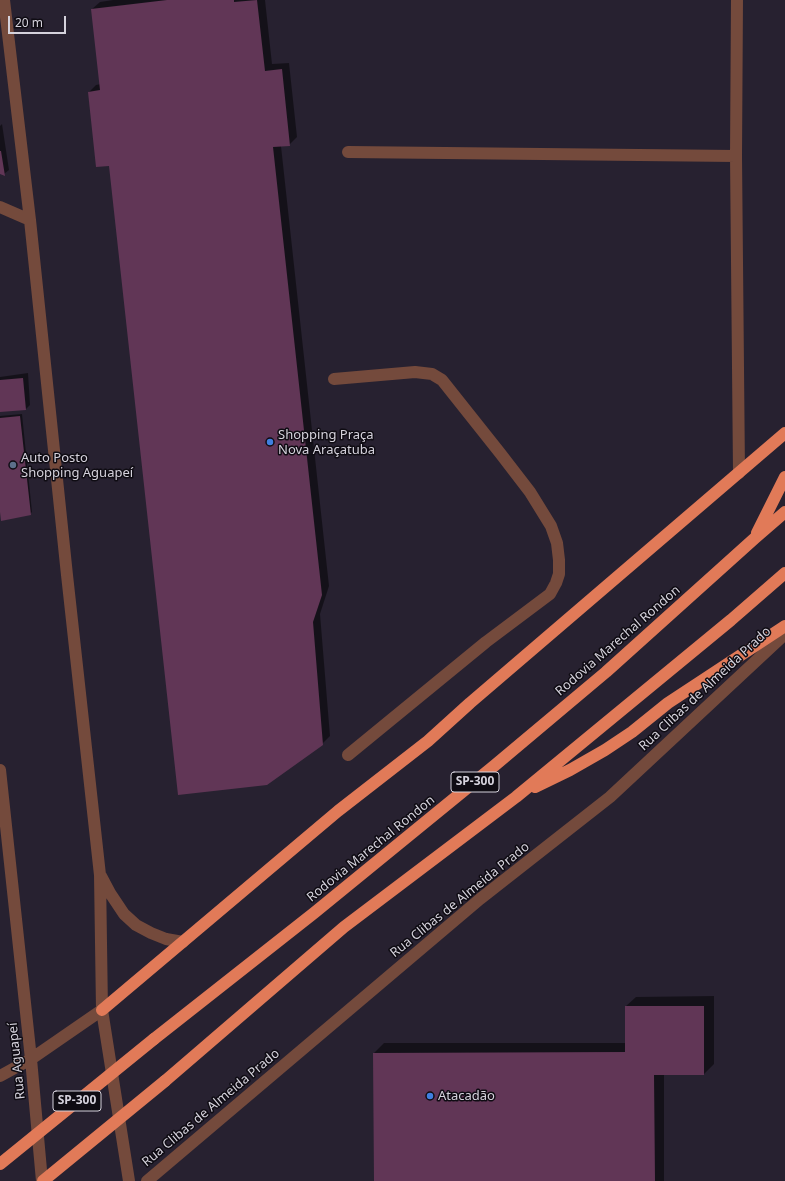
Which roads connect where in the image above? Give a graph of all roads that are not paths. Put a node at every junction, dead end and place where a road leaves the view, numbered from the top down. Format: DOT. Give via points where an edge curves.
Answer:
graph roads {
  1 [pos="4,0"];
  2 [pos="737,0"];
  3 [pos="348,152"];
  4 [pos="736,156"];
  5 [pos="0,206"];
  6 [pos="30,220"];
  7 [pos="334,379"];
  8 [pos="785,433"];
  9 [pos="739,472"];
  10 [pos="785,477"];
  11 [pos="785,512"];
  12 [pos="755,538"];
  13 [pos="785,573"];
  14 [pos="785,626"];
  15 [pos="785,634"];
  16 [pos="348,755"];
  17 [pos="0,770"];
  18 [pos="516,797"];
  19 [pos="100,875"];
  20 [pos="183,942"];
  21 [pos="102,1010"];
  22 [pos="31,1059"];
  23 [pos="0,1076"];
  24 [pos="0,1164"];
  25 [pos="43,1181"];
  26 [pos="129,1181"];
  27 [pos="146,1181"];
  1 -- 6 [label="street"];
  2 -- 4 [label="street"];
  3 -- 4 [label="street"];
  4 -- 9 [label="street"];
  5 -- 6 [label="street"];
  6 -- 19 [label="street"];
  7 -- 16 [label="street" via="415,372 432,374 442,380 530,492 551,526 559,560 559,574 550,594 486,642"];
  8 -- 9 [label="highway"];
  9 -- 20 [label="highway" via="428,741 338,811"];
  10 -- 12 [label="highway"];
  11 -- 12 [label="highway, Rodovia Marechal Rondon / SP-300"];
  12 -- 24 [label="highway, Rodovia Marechal Rondon / SP-300, bridge" via="606,672 494,766 314,914"];
  13 -- 18 [label="highway, SP-300"];
  14 -- 18 [label="highway" via="668,703 605,750"];
  15 -- 27 [label="street, Rua Clibas de Almeida Prado" via="610,797 480,899"];
  17 -- 22 [label="street, Rua Aguapeí"];
  18 -- 25 [label="highway, SP-300, bridge" via="344,928"];
  19 -- 20 [label="street" via="124,914 136,925 166,939"];
  19 -- 21 [label="street"];
  20 -- 21 [label="highway"];
  21 -- 22 [label="street"];
  21 -- 26 [label="street"];
  22 -- 23 [label="street"];
  22 -- 25 [label="street, Rua Aguapeí"];
}
